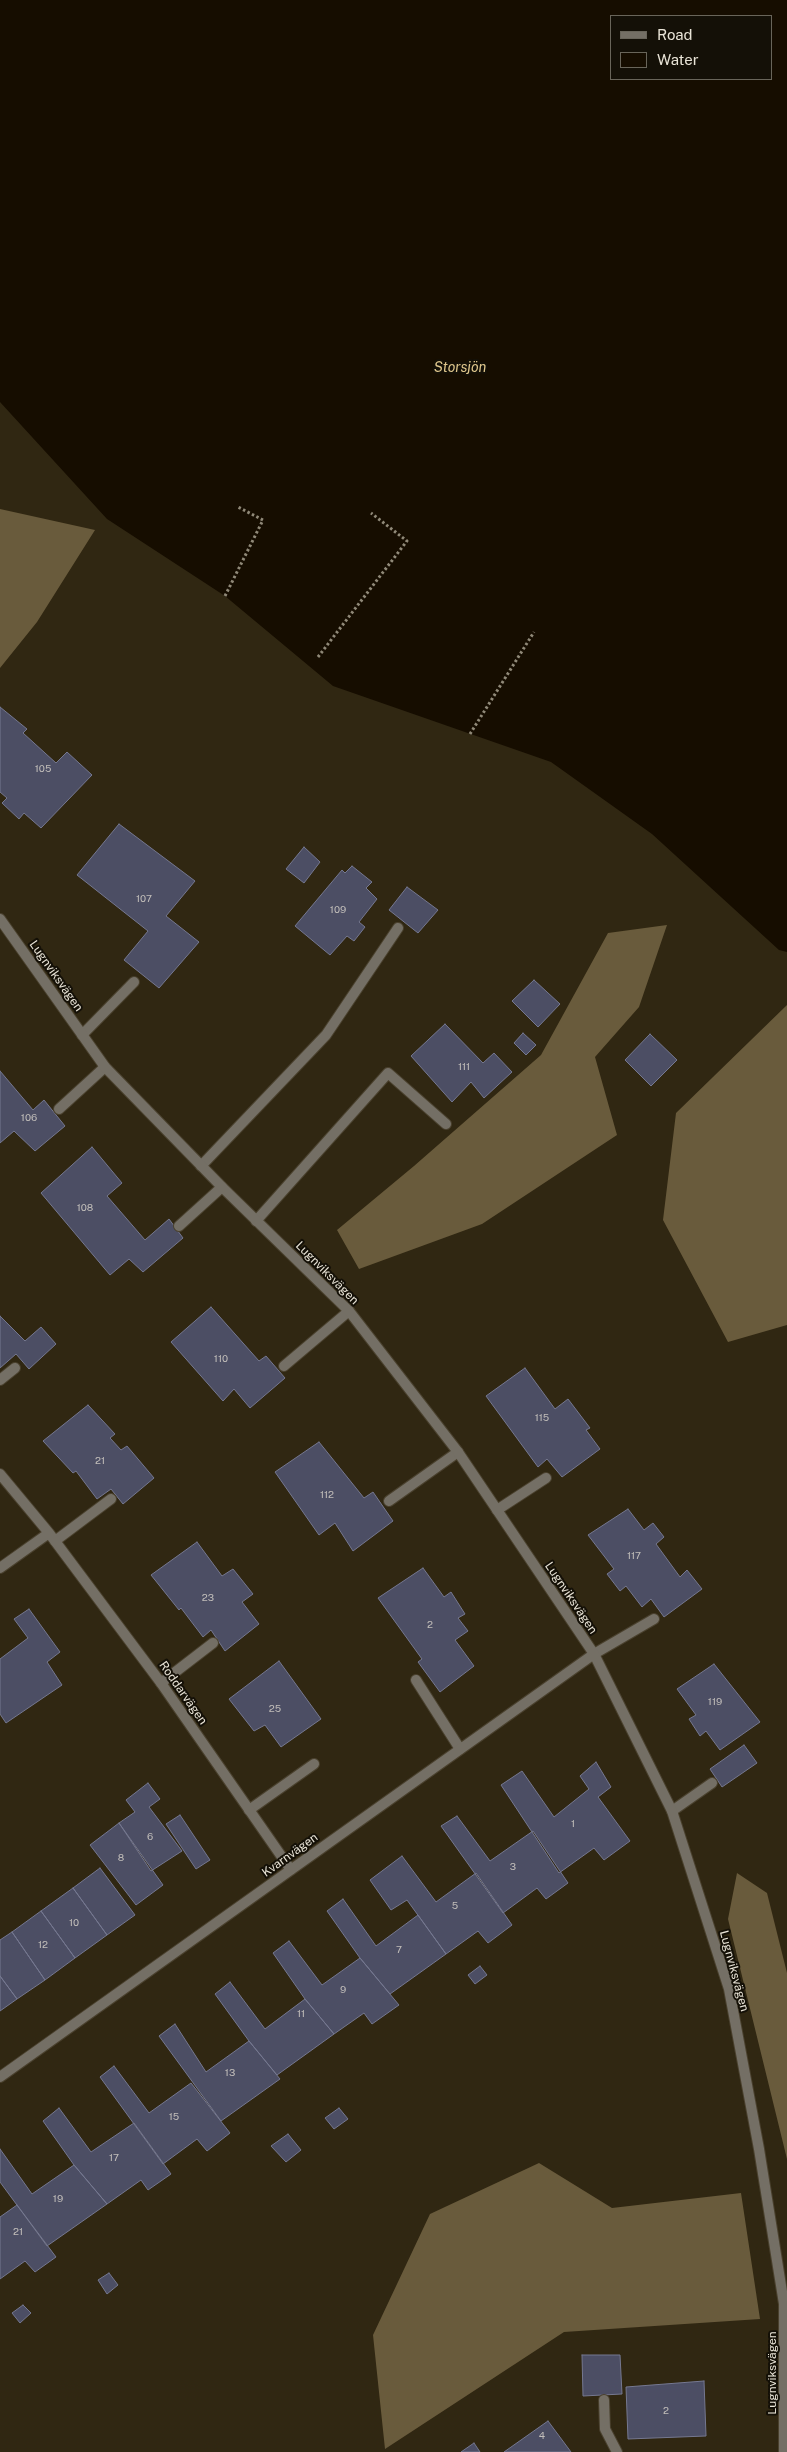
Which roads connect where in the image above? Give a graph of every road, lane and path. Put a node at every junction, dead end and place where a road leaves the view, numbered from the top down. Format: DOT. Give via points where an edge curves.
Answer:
graph roads {
  1 [pos="238,507"];
  2 [pos="371,513"];
  3 [pos="225,596"];
  4 [pos="534,632"];
  5 [pos="318,657"];
  6 [pos="470,734"];
  7 [pos="0,919"];
  8 [pos="398,928"];
  9 [pos="134,982"];
  10 [pos="82,1035"];
  11 [pos="105,1067"];
  12 [pos="60,1109"];
  13 [pos="446,1124"];
  14 [pos="201,1166"];
  15 [pos="222,1187"];
  16 [pos="256,1221"];
  17 [pos="179,1226"];
  18 [pos="349,1311"];
  19 [pos="284,1366"];
  20 [pos="15,1368"];
  21 [pos="0,1380"];
  22 [pos="458,1452"];
  23 [pos="0,1474"];
  24 [pos="546,1478"];
  25 [pos="111,1499"];
  26 [pos="389,1501"];
  27 [pos="497,1510"];
  28 [pos="52,1537"];
  29 [pos="0,1568"];
  30 [pos="654,1619"];
  31 [pos="213,1643"];
  32 [pos="594,1654"];
  33 [pos="416,1680"];
  34 [pos="161,1683"];
  35 [pos="460,1749"];
  36 [pos="314,1764"];
  37 [pos="712,1783"];
  38 [pos="249,1810"];
  39 [pos="672,1811"];
  40 [pos="291,1870"];
  41 [pos="0,2078"];
  42 [pos="604,2400"];
  43 [pos="618,2452"];
  44 [pos="784,2452"];
  1 -- 3 [label="path" via="263,520"];
  2 -- 5 [label="path" via="407,541"];
  4 -- 6 [label="path"];
  7 -- 10 [label="street, Lugnviksvägen"];
  8 -- 14 [label="street" via="326,1035"];
  9 -- 10 [label="street"];
  10 -- 11 [label="street, Lugnviksvägen"];
  11 -- 12 [label="street"];
  11 -- 14 [label="street, Lugnviksvägen"];
  13 -- 16 [label="street" via="388,1073"];
  14 -- 15 [label="street, Lugnviksvägen"];
  15 -- 16 [label="street, Lugnviksvägen"];
  15 -- 17 [label="street"];
  16 -- 18 [label="street, Lugnviksvägen"];
  18 -- 19 [label="street"];
  18 -- 22 [label="street, Lugnviksvägen"];
  20 -- 21 [label="street"];
  22 -- 26 [label="street"];
  22 -- 27 [label="street, Lugnviksvägen"];
  23 -- 28 [label="street, Roddarvägen"];
  24 -- 27 [label="street"];
  25 -- 28 [label="street"];
  27 -- 32 [label="street, Lugnviksvägen"];
  28 -- 29 [label="street"];
  28 -- 34 [label="street, Roddarvägen"];
  30 -- 32 [label="street, Kvarnvägen"];
  31 -- 34 [label="street"];
  32 -- 35 [label="street, Kvarnvägen"];
  32 -- 39 [label="street, Lugnviksvägen"];
  33 -- 35 [label="street"];
  34 -- 38 [label="street, Roddarvägen"];
  35 -- 40 [label="street, Kvarnvägen"];
  36 -- 38 [label="street"];
  37 -- 39 [label="street"];
  38 -- 40 [label="street, Roddarvägen"];
  39 -- 44 [label="street, Lugnviksvägen" via="728,1989 759,2149 784,2304"];
  40 -- 41 [label="street, Kvarnvägen"];
  42 -- 43 [label="street" via="605,2429"];
}
